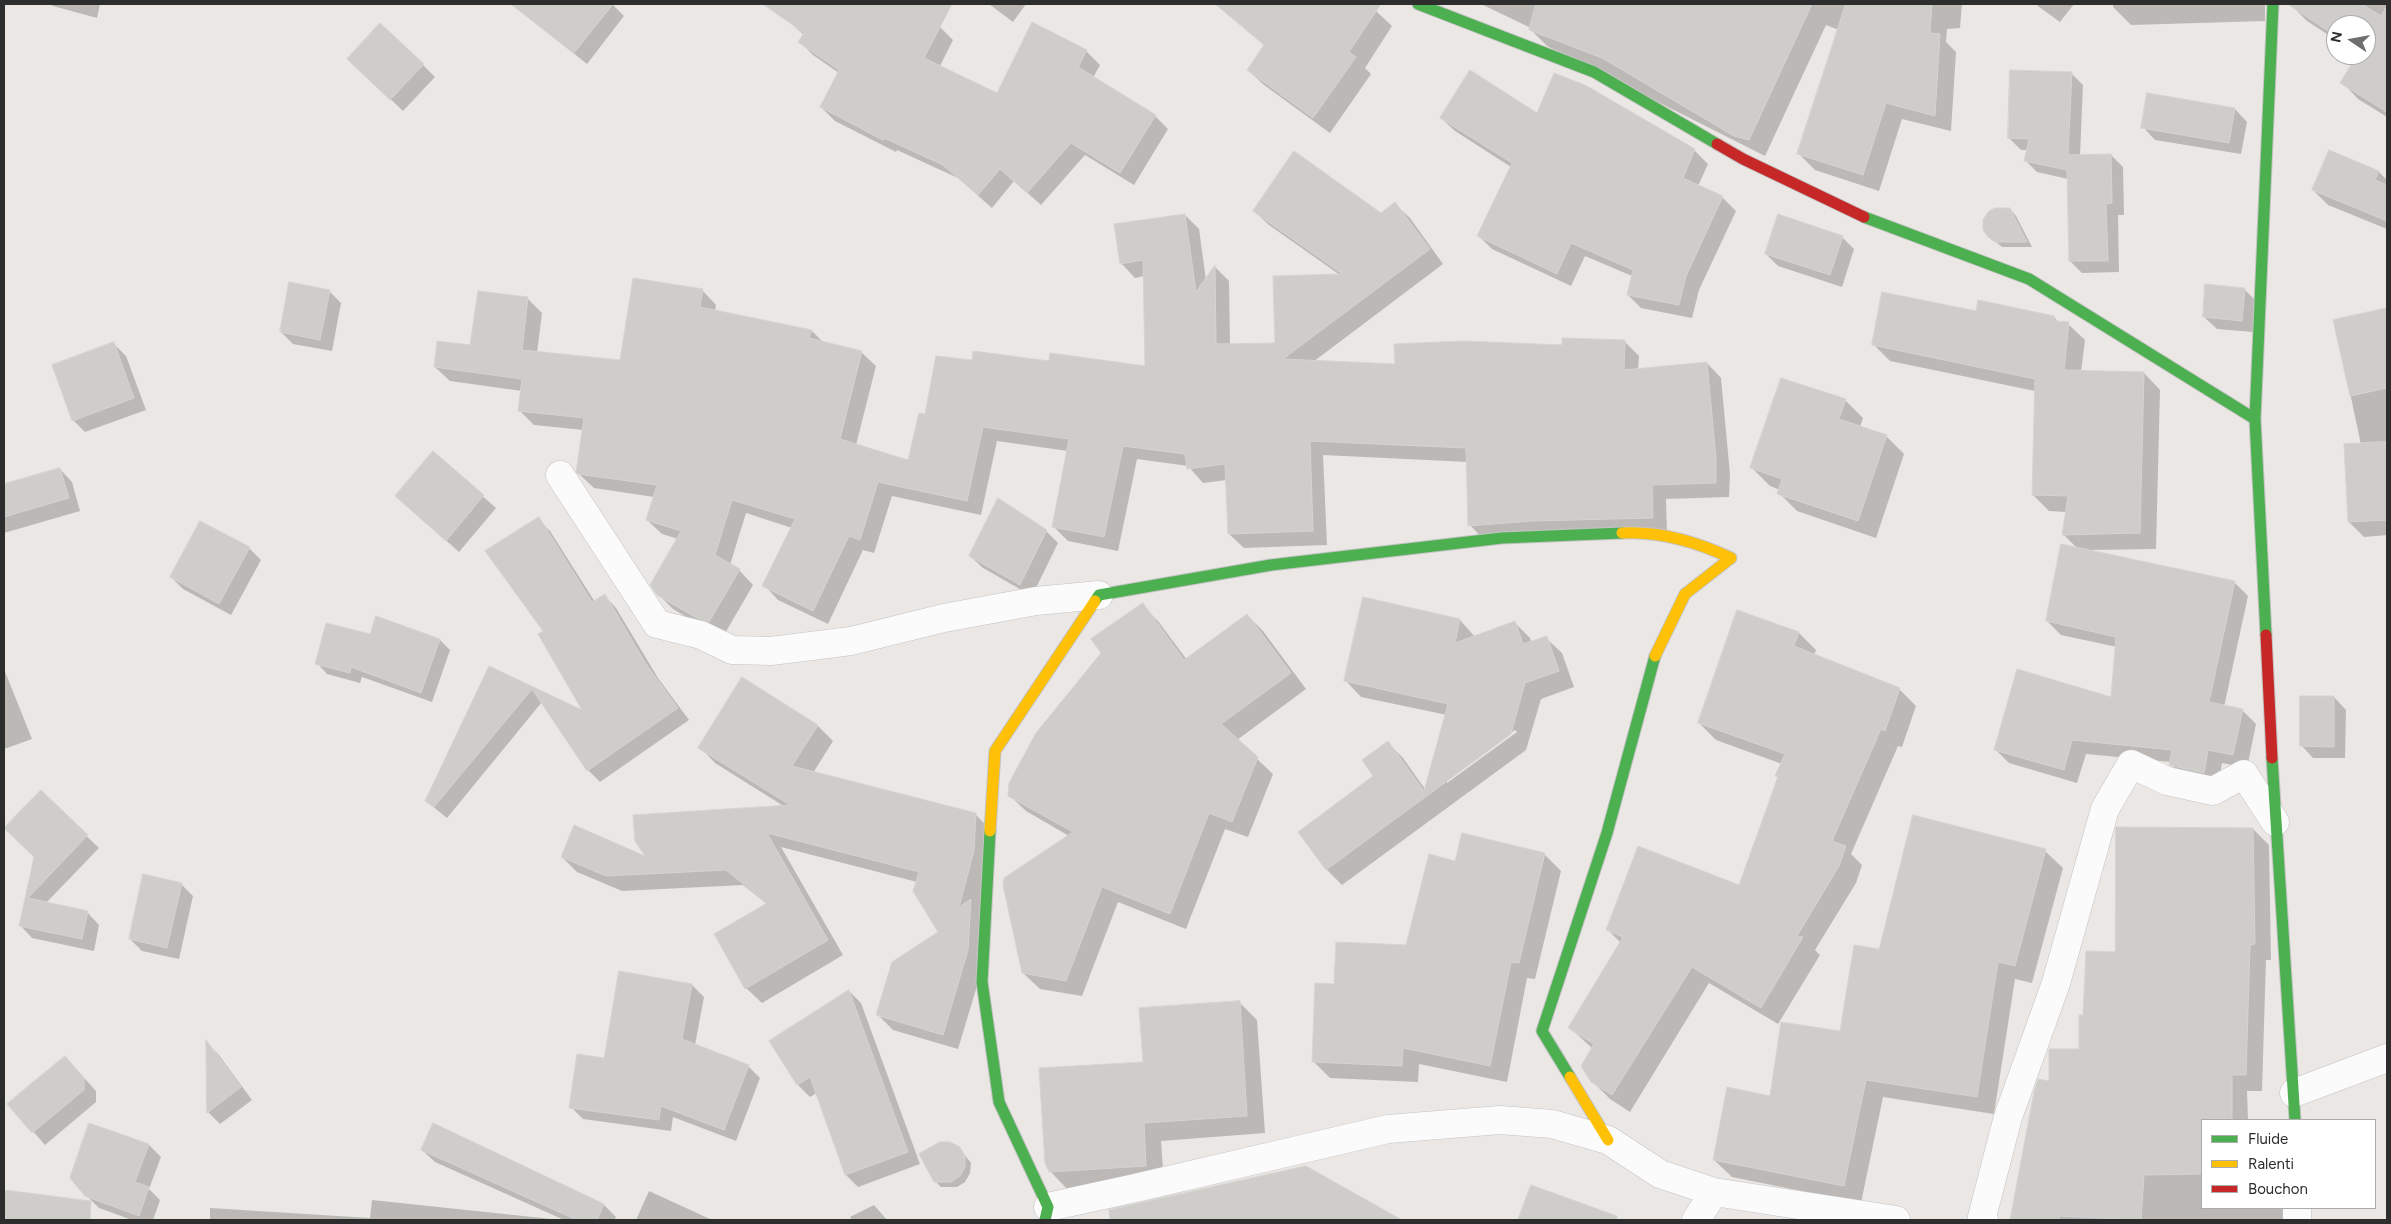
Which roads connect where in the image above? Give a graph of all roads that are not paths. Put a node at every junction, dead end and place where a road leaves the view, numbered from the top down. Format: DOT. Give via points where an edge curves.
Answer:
graph roads {
  1 [pos="1418,4"];
  2 [pos="2273,4"];
  3 [pos="2255,419"];
  4 [pos="560,474"];
  5 [pos="1099,595"];
  6 [pos="2274,822"];
  7 [pos="2387,1058"];
  8 [pos="2294,1093"];
  9 [pos="2295,1119"];
  10 [pos="1608,1140"];
  11 [pos="1714,1192"];
  12 [pos="1046,1213"];
  13 [pos="1696,1220"];
  14 [pos="1896,1220"];
  15 [pos="1984,1220"];
  1 -- 3 [label="street" via="1594,72 1743,158 1870,220 2029,279"];
  2 -- 3 [label="street"];
  3 -- 6 [label="street"];
  4 -- 5 [label="street" via="656,624 701,635 732,650 771,651 851,641 944,618 1026,603"];
  5 -- 10 [label="street" via="1271,565 1502,538 1639,532 1698,543 1730,558 1686,594 1656,654 1607,832 1542,1031"];
  5 -- 12 [label="street" via="995,751 982,982 1000,1102"];
  6 -- 8 [label="street"];
  6 -- 15 [label="street" via="2244,774 2213,791 2167,780 2131,764 2105,809 2056,983 2008,1117 1982,1217"];
  7 -- 8 [label="street"];
  8 -- 9 [label="street"];
  10 -- 11 [label="street" via="1660,1174"];
  10 -- 12 [label="street" via="1552,1124 1500,1120 1388,1129"];
  11 -- 13 [label="street"];
  11 -- 14 [label="street"];
}
